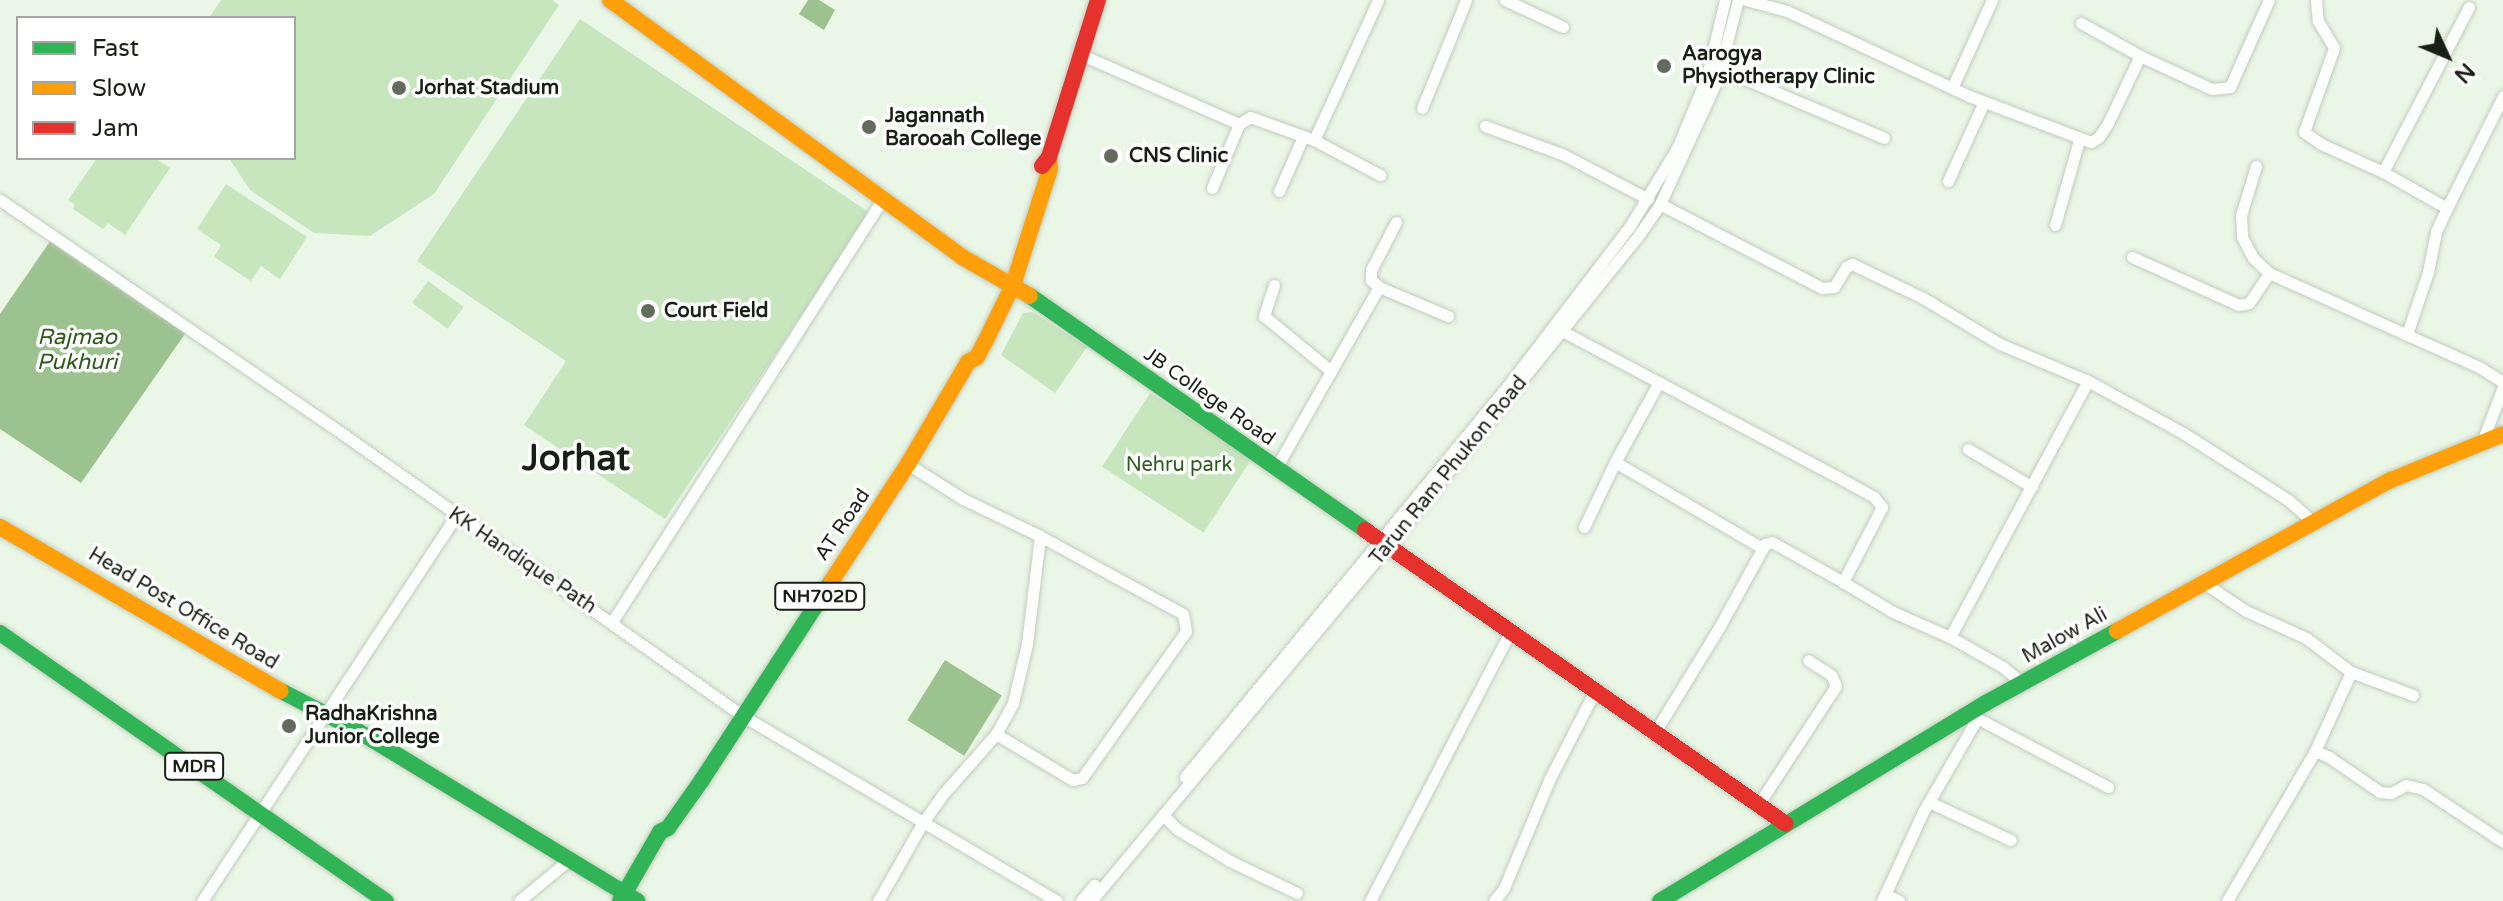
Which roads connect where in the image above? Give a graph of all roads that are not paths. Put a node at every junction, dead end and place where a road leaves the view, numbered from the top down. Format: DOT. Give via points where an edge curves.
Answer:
graph roads {
  1 [pos="610,0"];
  2 [pos="1098,0"];
  3 [pos="1378,0"];
  4 [pos="1466,0"];
  5 [pos="1505,0"];
  6 [pos="1725,0"];
  7 [pos="1738,0"];
  8 [pos="1746,0"];
  9 [pos="1992,0"];
  10 [pos="2269,0"];
  11 [pos="2316,0"];
  12 [pos="2469,7"];
  13 [pos="2081,23"];
  14 [pos="1563,27"];
  15 [pos="1082,55"];
  16 [pos="2140,56"];
  17 [pos="1721,69"];
  18 [pos="1952,88"];
  19 [pos="2503,96"];
  20 [pos="1984,102"];
  21 [pos="1422,108"];
  22 [pos="1239,124"];
  23 [pos="1485,126"];
  24 [pos="1884,138"];
  25 [pos="1308,139"];
  26 [pos="2079,140"];
  27 [pos="2256,166"];
  28 [pos="2383,172"];
  29 [pos="1380,175"];
  30 [pos="1948,181"];
  31 [pos="1212,188"];
  32 [pos="1279,191"];
  33 [pos="1648,199"];
  34 [pos="0,200"];
  35 [pos="882,200"];
  36 [pos="1660,204"];
  37 [pos="2447,208"];
  38 [pos="1396,222"];
  39 [pos="2055,225"];
  40 [pos="2132,257"];
  41 [pos="2269,273"];
  42 [pos="1009,283"];
  43 [pos="1274,285"];
  44 [pos="1379,287"];
  45 [pos="1448,316"];
  46 [pos="1562,331"];
  47 [pos="2407,334"];
  48 [pos="1331,371"];
  49 [pos="2088,381"];
  50 [pos="1659,382"];
  51 [pos="2503,385"];
  52 [pos="2503,434"];
  53 [pos="2482,442"];
  54 [pos="1968,449"];
  55 [pos="1615,462"];
  56 [pos="908,464"];
  57 [pos="1276,468"];
  58 [pos="2032,487"];
  59 [pos="456,516"];
  60 [pos="2313,522"];
  61 [pos="0,527"];
  62 [pos="1584,527"];
  63 [pos="1040,536"];
  64 [pos="1384,545"];
  65 [pos="1762,548"];
  66 [pos="1843,582"];
  67 [pos="2204,583"];
  68 [pos="612,622"];
  69 [pos="1510,632"];
  70 [pos="0,633"];
  71 [pos="1950,637"];
  72 [pos="1808,660"];
  73 [pos="2351,672"];
  74 [pos="2022,683"];
  75 [pos="1595,691"];
  76 [pos="2413,695"];
  77 [pos="743,716"];
  78 [pos="1972,716"];
  79 [pos="326,717"];
  80 [pos="1655,732"];
  81 [pos="996,734"];
  82 [pos="2315,751"];
  83 [pos="2108,787"];
  84 [pos="1929,802"];
  85 [pos="1758,805"];
  86 [pos="260,813"];
  87 [pos="1163,815"];
  88 [pos="922,824"];
  89 [pos="1786,824"];
  90 [pos="2011,840"];
  91 [pos="2503,842"];
  92 [pos="567,862"];
  93 [pos="1297,893"];
  94 [pos="1673,898"];
  95 [pos="1884,898"];
  96 [pos="627,899"];
  97 [pos="202,901"];
  98 [pos="386,901"];
  99 [pos="519,901"];
  100 [pos="878,901"];
  101 [pos="1057,901"];
  102 [pos="1081,901"];
  103 [pos="1091,901"];
  104 [pos="1370,901"];
  105 [pos="1494,901"];
  106 [pos="1899,901"];
  107 [pos="2227,901"];
  1 -- 35 [label="main road, JB College Road"];
  2 -- 15 [label="main road, AT Road / NH702D"];
  3 -- 25 [label="street"];
  4 -- 21 [label="street"];
  5 -- 14 [label="street"];
  6 -- 33 [label="street, Tarun Ram Phukon Road" via="1707,76 1678,146"];
  7 -- 17 [label="street, Tarun Ram Phukon Road"];
  8 -- 18 [label="street" via="1787,11"];
  9 -- 18 [label="street"];
  10 -- 16 [label="street" via="2233,82 2225,89 2212,89"];
  11 -- 28 [label="street" via="2316,16 2334,48 2304,132"];
  12 -- 28 [label="street"];
  13 -- 16 [label="street"];
  15 -- 22 [label="street"];
  15 -- 42 [label="main road, AT Road / NH702D" via="1049,157 1041,167"];
  16 -- 26 [label="street" via="2099,137"];
  17 -- 24 [label="street"];
  17 -- 36 [label="street, Tarun Ram Phukon Road"];
  18 -- 20 [label="street"];
  19 -- 37 [label="street"];
  20 -- 26 [label="street"];
  20 -- 30 [label="street"];
  22 -- 25 [label="street" via="1250,117 1260,119"];
  22 -- 31 [label="street"];
  23 -- 33 [label="street" via="1562,154"];
  25 -- 29 [label="street"];
  25 -- 32 [label="street"];
  26 -- 39 [label="street"];
  27 -- 41 [label="street" via="2241,215 2242,237"];
  28 -- 37 [label="street"];
  33 -- 64 [label="street, Tarun Ram Phukon Road"];
  34 -- 59 [label="street, KK Handique Path"];
  35 -- 42 [label="main road, JB College Road"];
  35 -- 68 [label="street"];
  36 -- 46 [label="street, Tarun Ram Phukon Road"];
  36 -- 49 [label="street" via="1822,288 1831,289 1847,266 1856,265 2000,344"];
  37 -- 47 [label="street"];
  38 -- 44 [label="street" via="1369,276"];
  40 -- 41 [label="street" via="2239,305 2249,303"];
  41 -- 47 [label="street"];
  42 -- 56 [label="main road, AT Road / NH702D"];
  42 -- 57 [label="main road, JB College Road"];
  43 -- 48 [label="street" via="1264,316"];
  44 -- 45 [label="street"];
  44 -- 48 [label="street"];
  46 -- 50 [label="street"];
  46 -- 64 [label="street, Tarun Ram Phukon Road"];
  47 -- 51 [label="street" via="2479,367"];
  48 -- 57 [label="street"];
  49 -- 58 [label="street"];
  49 -- 60 [label="street" via="2229,461"];
  50 -- 55 [label="street"];
  50 -- 66 [label="street" via="1878,500 1881,513"];
  51 -- 53 [label="street"];
  52 -- 53 [label="main road, Malow Ali"];
  53 -- 60 [label="main road, Malow Ali" via="2391,480"];
  54 -- 58 [label="street"];
  55 -- 62 [label="street"];
  55 -- 65 [label="street"];
  56 -- 63 [label="street" via="963,499"];
  56 -- 77 [label="main road, AT Road / NH702D"];
  57 -- 64 [label="main road, JB College Road"];
  58 -- 71 [label="street"];
  59 -- 68 [label="street, KK Handique Path"];
  59 -- 79 [label="street"];
  60 -- 67 [label="main road, Malow Ali"];
  61 -- 79 [label="main road, Head Post Office Road"];
  63 -- 81 [label="street" via="1018,689"];
  63 -- 81 [label="street" via="1183,614 1186,631 1082,778 1073,780"];
  64 -- 69 [label="main road, JB College Road"];
  64 -- 87 [label="street, Tarun Ram Phukon Road"];
  64 -- 102 [label="street, Tarun Ram Phukon Road"];
  65 -- 66 [label="street" via="1772,542"];
  65 -- 80 [label="street"];
  66 -- 71 [label="street"];
  67 -- 73 [label="street" via="2246,611 2306,638"];
  67 -- 74 [label="main road, Malow Ali"];
  68 -- 77 [label="street, KK Handique Path"];
  69 -- 75 [label="main road, JB College Road"];
  69 -- 104 [label="street"];
  70 -- 86 [label="main road, MDR"];
  71 -- 74 [label="street"];
  72 -- 85 [label="street" via="1831,675 1836,686"];
  73 -- 76 [label="street"];
  73 -- 82 [label="street"];
  74 -- 78 [label="main road, Malow Ali"];
  75 -- 80 [label="main road, JB College Road"];
  75 -- 105 [label="street"];
  77 -- 88 [label="street, KK Handique Path"];
  77 -- 96 [label="main road, AT Road / NH702D" via="668,828 660,832"];
  78 -- 83 [label="street"];
  78 -- 84 [label="street"];
  78 -- 89 [label="main road, Malow Ali"];
  79 -- 86 [label="street"];
  79 -- 92 [label="main road, Head Post Office Road"];
  80 -- 85 [label="main road, JB College Road"];
  81 -- 88 [label="street"];
  82 -- 91 [label="street" via="2380,792 2416,785"];
  82 -- 107 [label="street"];
  84 -- 90 [label="street"];
  84 -- 95 [label="street"];
  85 -- 89 [label="main road, JB College Road"];
  86 -- 97 [label="street"];
  86 -- 98 [label="main road, MDR"];
  87 -- 93 [label="street" via="1230,861"];
  87 -- 103 [label="street, Tarun Ram Phukon Road"];
  88 -- 100 [label="street"];
  88 -- 101 [label="street, KK Handique Path"];
  89 -- 94 [label="main road, Malow Ali"];
  92 -- 96 [label="main road, Head Post Office Road"];
  92 -- 99 [label="street"];
  95 -- 106 [label="street"];
}
